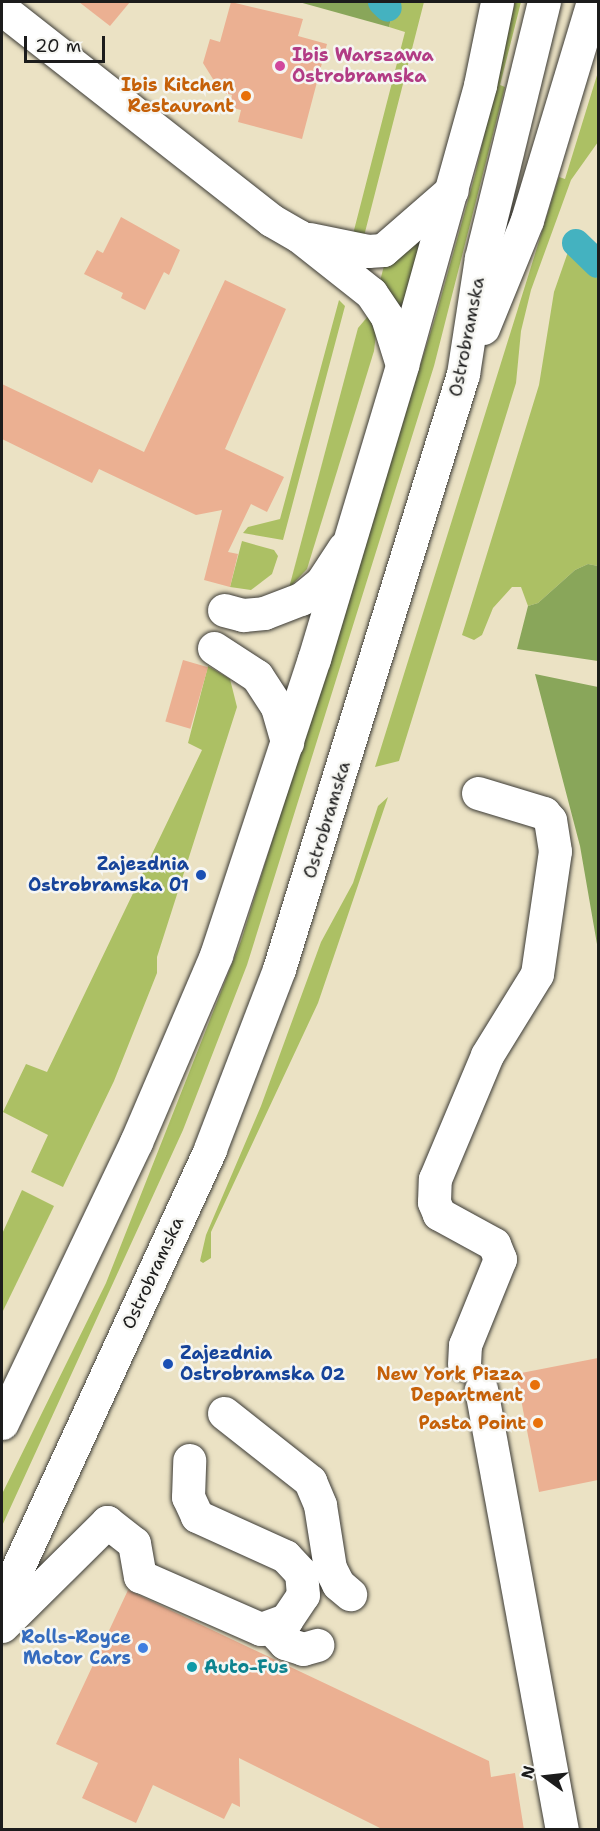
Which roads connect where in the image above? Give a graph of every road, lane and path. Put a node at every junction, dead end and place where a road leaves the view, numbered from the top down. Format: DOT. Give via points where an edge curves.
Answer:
graph roads {
  1 [pos="497,2"];
  2 [pos="544,2"];
  3 [pos="593,2"];
  4 [pos="2,9"];
  5 [pos="452,190"];
  6 [pos="299,236"];
  7 [pos="402,364"];
  8 [pos="463,374"];
  9 [pos="350,536"];
  10 [pos="224,610"];
  11 [pos="214,648"];
  12 [pos="287,743"];
  13 [pos="478,793"];
  14 [pos="224,1413"];
  15 [pos="2,1423"];
  16 [pos="189,1460"];
  17 [pos="350,1594"];
  18 [pos="2,1602"];
  19 [pos="2,1626"];
  20 [pos="271,1628"];
  21 [pos="317,1645"];
  22 [pos="562,1830"];
  1 -- 5 [label="main road"];
  2 -- 8 [label="main road, Ostrobramska" via="484,247"];
  3 -- 8 [label="main road" via="527,220"];
  4 -- 6 [label="main road" via="271,220"];
  5 -- 6 [label="main road" via="383,250 368,251"];
  5 -- 7 [label="main road"];
  6 -- 7 [label="main road" via="371,293 387,317"];
  7 -- 9 [label="main road"];
  8 -- 18 [label="main road, Ostrobramska" via="310,876 249,1052 210,1149"];
  9 -- 10 [label="main road" via="331,570 301,599 264,614 243,615"];
  9 -- 12 [label="main road"];
  11 -- 12 [label="main road" via="257,676 277,707"];
  12 -- 15 [label="main road" via="216,955 136,1142"];
  13 -- 22 [label="main road" via="544,813 550,820 555,850 537,975 487,1055 435,1179 434,1202 439,1214 494,1244 500,1258 465,1345"];
  14 -- 17 [label="main road" via="310,1481 320,1505 330,1568 338,1584"];
  16 -- 20 [label="main road" via="188,1497 197,1516 285,1556 301,1573 300,1604 286,1620"];
  19 -- 20 [label="main road" via="107,1522 134,1543 140,1576 250,1625"];
  20 -- 21 [label="main road" via="285,1643 303,1649"];
}
